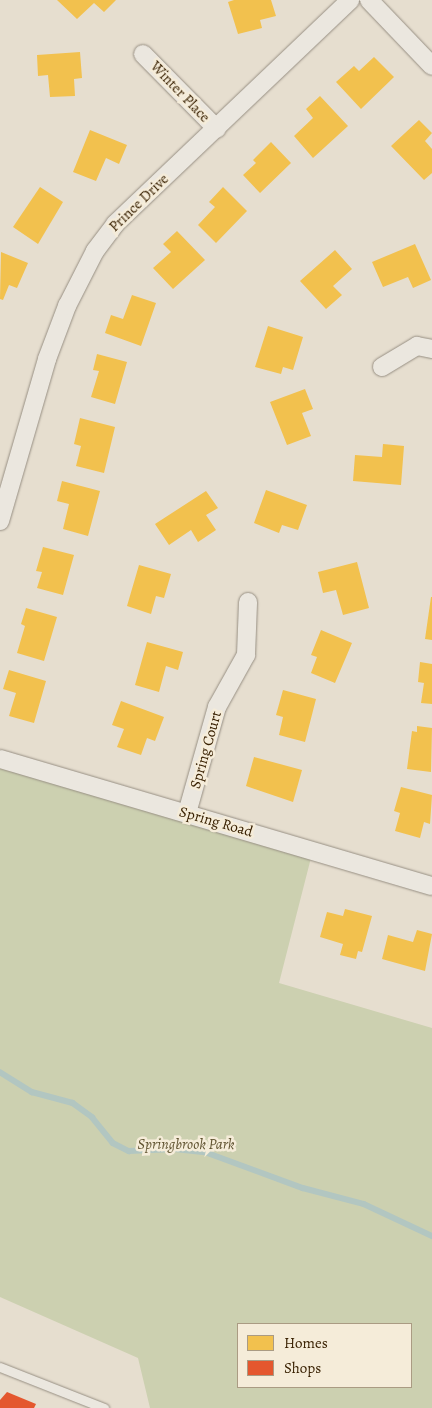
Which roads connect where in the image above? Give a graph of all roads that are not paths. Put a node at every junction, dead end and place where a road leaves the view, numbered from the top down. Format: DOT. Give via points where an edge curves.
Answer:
graph roads {
  1 [pos="350,0"];
  2 [pos="369,0"];
  3 [pos="144,54"];
  4 [pos="432,66"];
  5 [pos="217,129"];
  6 [pos="432,349"];
  7 [pos="382,367"];
  8 [pos="0,522"];
  9 [pos="248,602"];
  10 [pos="0,759"];
  11 [pos="187,813"];
  12 [pos="432,886"];
  13 [pos="0,1367"];
  14 [pos="104,1408"];
  1 -- 5 [label="street, Prince Drive"];
  2 -- 4 [label="street"];
  3 -- 5 [label="street, Winter Place"];
  5 -- 8 [label="street, Prince Drive" via="115,224 95,251 67,306 47,359"];
  6 -- 7 [label="street" via="417,346"];
  9 -- 11 [label="street, Spring Court" via="246,654 217,707"];
  10 -- 11 [label="street, Spring Road"];
  11 -- 12 [label="street, Spring Road"];
  13 -- 14 [label="lane"];
}
